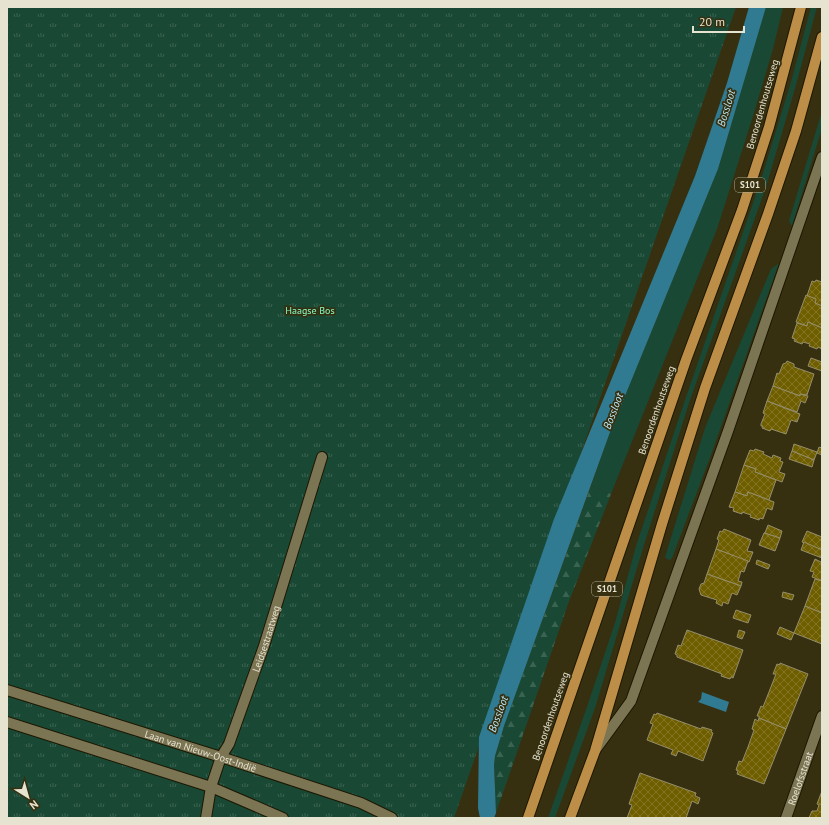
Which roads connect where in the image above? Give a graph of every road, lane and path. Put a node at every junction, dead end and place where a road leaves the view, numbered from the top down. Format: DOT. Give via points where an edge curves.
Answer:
graph roads {
  1 [pos="801,7"];
  2 [pos="822,37"];
  3 [pos="822,157"];
  4 [pos="322,457"];
  5 [pos="7,690"];
  6 [pos="822,716"];
  7 [pos="7,722"];
  8 [pos="595,751"];
  9 [pos="221,758"];
  10 [pos="211,787"];
  11 [pos="206,818"];
  12 [pos="283,818"];
  13 [pos="392,818"];
  14 [pos="528,818"];
  15 [pos="570,818"];
  16 [pos="786,818"];
  1 -- 14 [label="main road, Benoordenhoutseweg / S101" via="769,127 742,210 686,360"];
  2 -- 8 [label="main road, S101" via="796,131 704,388"];
  3 -- 8 [label="street" via="632,701"];
  4 -- 9 [label="street, Leidsestraatweg" via="264,646 229,744"];
  5 -- 9 [label="street, Laan van Nieuw-Oost-Indië"];
  6 -- 16 [label="street, Roelofsstraat"];
  7 -- 10 [label="street"];
  8 -- 15 [label="main road, S101"];
  9 -- 10 [label="street, Leidsestraatweg"];
  9 -- 13 [label="street, Laan van Nieuw-Oost-Indië" via="361,803"];
  10 -- 11 [label="street, Leidsestraatweg"];
  10 -- 12 [label="street"];
}
